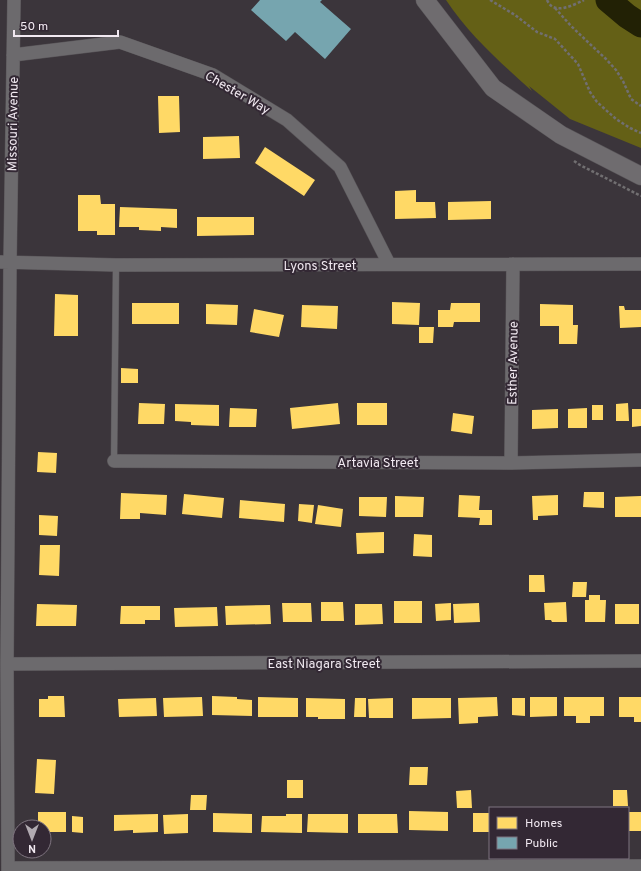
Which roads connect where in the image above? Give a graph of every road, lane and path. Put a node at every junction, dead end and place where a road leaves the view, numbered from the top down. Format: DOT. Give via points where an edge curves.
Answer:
graph roads {
  1 [pos="14,0"];
  2 [pos="425,0"];
  3 [pos="490,0"];
  4 [pos="547,0"];
  5 [pos="584,0"];
  6 [pos="555,8"];
  7 [pos="14,55"];
  8 [pos="641,106"];
  9 [pos="641,133"];
  10 [pos="641,176"];
  11 [pos="5,263"];
  12 [pos="389,264"];
  13 [pos="513,264"];
  14 [pos="641,264"];
  15 [pos="116,265"];
  16 [pos="641,460"];
  17 [pos="114,461"];
  18 [pos="511,463"];
  19 [pos="641,661"];
  20 [pos="7,664"];
  21 [pos="641,866"];
  22 [pos="8,870"];
  1 -- 7 [label="street, Missouri Avenue"];
  2 -- 10 [label="street" via="493,88 561,135"];
  3 -- 9 [label="path" via="537,32 555,39 578,64 597,102 616,119"];
  4 -- 6 [label="path"];
  5 -- 6 [label="path" via="563,8"];
  6 -- 8 [label="path" via="616,70 631,99"];
  7 -- 11 [label="street, Missouri Avenue"];
  7 -- 12 [label="street, Chester Way" via="120,42 213,75 287,120 340,167"];
  11 -- 15 [label="street, Lyons Street"];
  11 -- 20 [label="street, Missouri Avenue"];
  12 -- 13 [label="street, Lyons Street"];
  12 -- 15 [label="street, Lyons Street"];
  13 -- 14 [label="street, Lyons Street"];
  13 -- 18 [label="street, Esther Avenue"];
  15 -- 17 [label="lane"];
  16 -- 18 [label="street, Artavia Street"];
  17 -- 18 [label="street, Artavia Street"];
  19 -- 20 [label="street, East Niagara Street"];
  20 -- 22 [label="street, Missouri Avenue"];
  21 -- 22 [label="street"];
}
